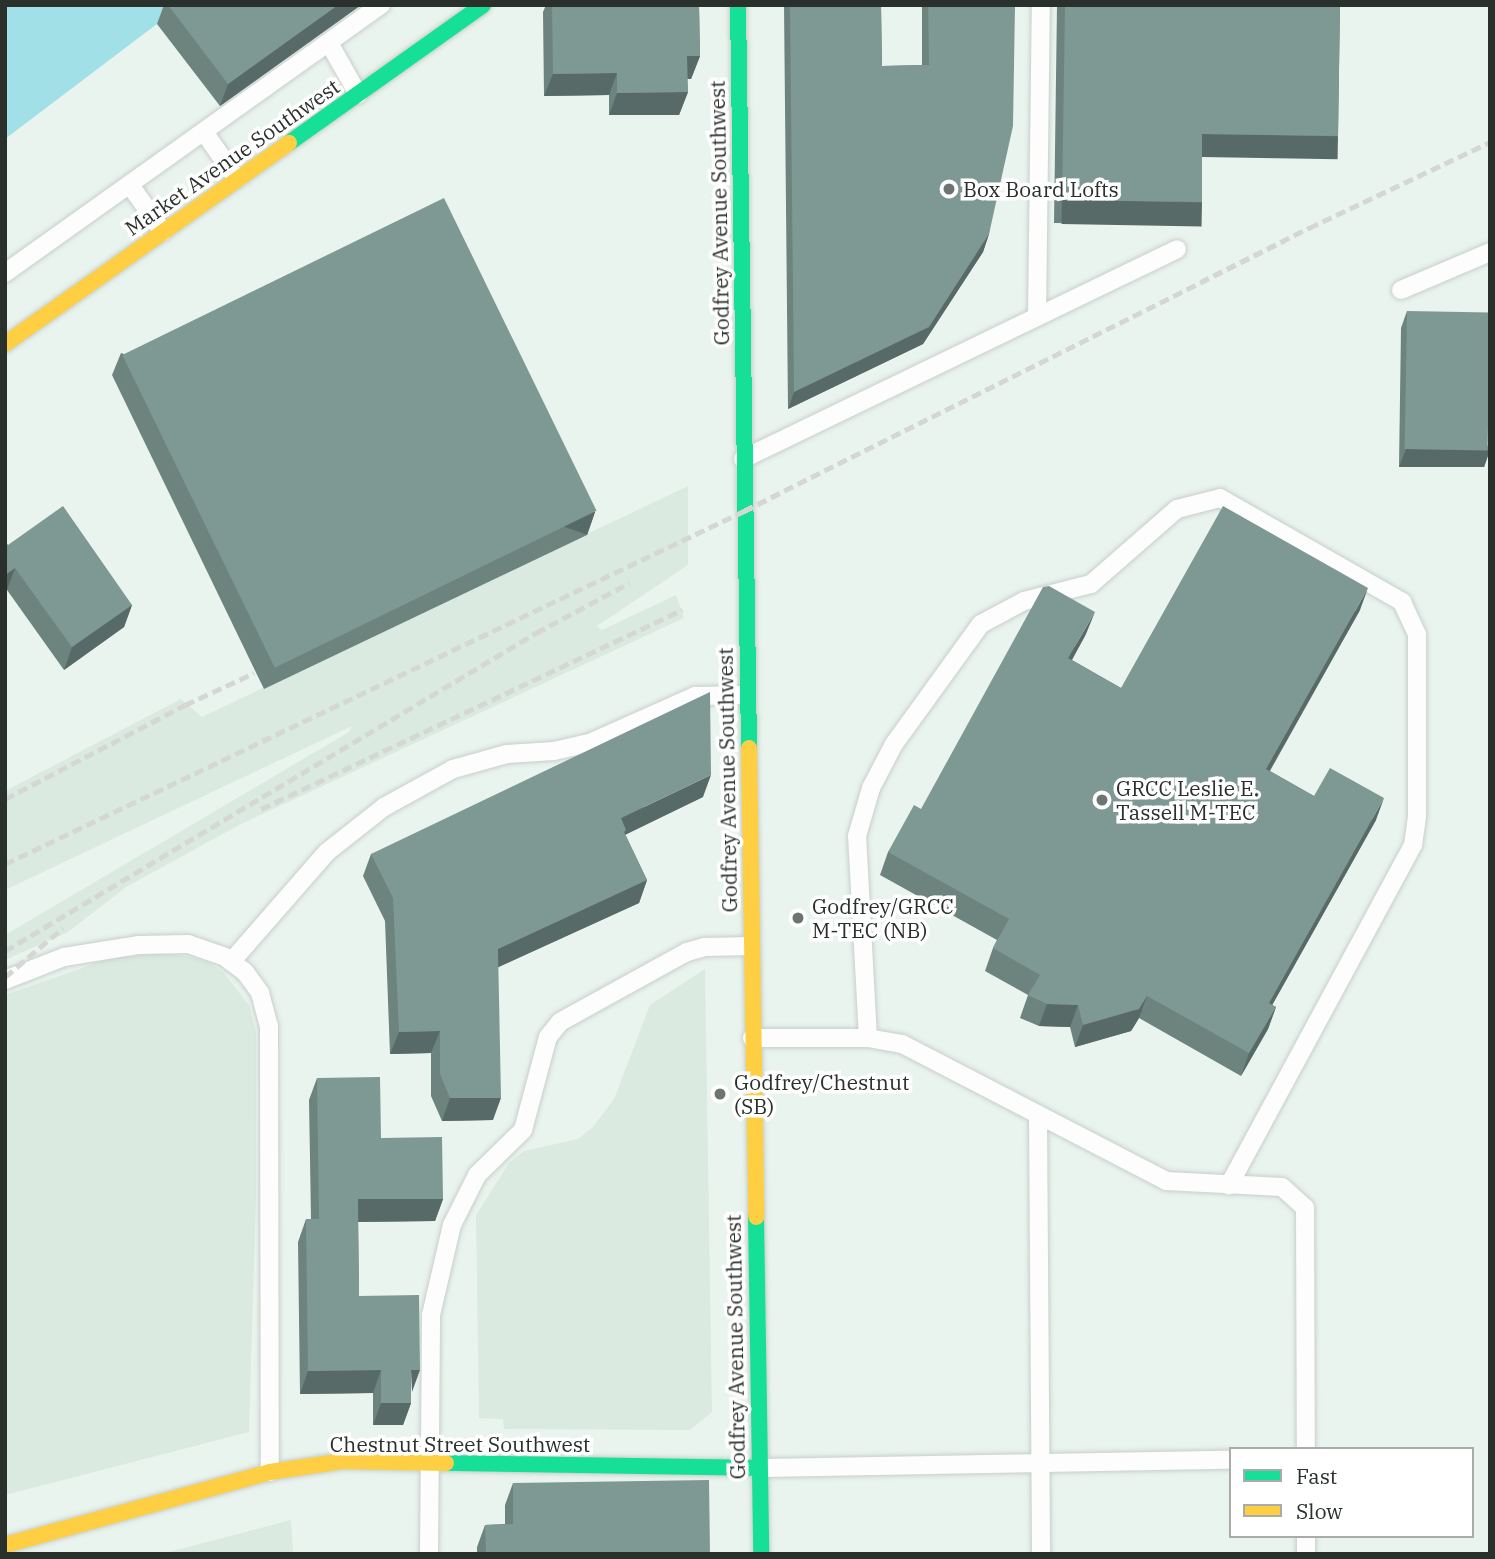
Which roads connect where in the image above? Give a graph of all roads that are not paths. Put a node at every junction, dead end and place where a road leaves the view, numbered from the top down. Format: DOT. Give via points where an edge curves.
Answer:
graph roads {
  1 [pos="381,5"];
  2 [pos="483,5"];
  3 [pos="738,5"];
  4 [pos="1041,5"];
  5 [pos="329,43"];
  6 [pos="358,94"];
  7 [pos="204,132"];
  8 [pos="237,179"];
  9 [pos="130,185"];
  10 [pos="163,232"];
  11 [pos="1177,249"];
  12 [pos="1490,252"];
  13 [pos="5,273"];
  14 [pos="1401,290"];
  15 [pos="1037,317"];
  16 [pos="5,344"];
  17 [pos="743,459"];
  18 [pos="747,695"];
  19 [pos="751,946"];
  20 [pos="231,962"];
  21 [pos="5,980"];
  22 [pos="752,1038"];
  23 [pos="868,1038"];
  24 [pos="1038,1117"];
  25 [pos="1229,1185"];
  26 [pos="1306,1447"];
  27 [pos="1229,1460"];
  28 [pos="432,1463"];
  29 [pos="1040,1464"];
  30 [pos="758,1468"];
  31 [pos="270,1472"];
  32 [pos="5,1545"];
  33 [pos="429,1554"];
  34 [pos="761,1554"];
  35 [pos="1041,1554"];
  1 -- 5 [label="lane"];
  2 -- 6 [label="main road, Market Avenue Southwest"];
  3 -- 17 [label="main road, Godfrey Avenue Southwest"];
  4 -- 15 [label="lane"];
  5 -- 6 [label="lane"];
  5 -- 7 [label="lane"];
  6 -- 8 [label="main road, Market Avenue Southwest"];
  7 -- 8 [label="lane"];
  7 -- 9 [label="lane"];
  8 -- 10 [label="main road, Market Avenue Southwest"];
  9 -- 10 [label="lane"];
  9 -- 13 [label="lane"];
  10 -- 16 [label="main road, Market Avenue Southwest"];
  11 -- 15 [label="lane"];
  12 -- 14 [label="lane"];
  15 -- 17 [label="lane"];
  17 -- 18 [label="main road, Godfrey Avenue Southwest"];
  18 -- 19 [label="main road, Godfrey Avenue Southwest"];
  18 -- 20 [label="lane" via="695,696 592,742 554,751 507,754 453,769 384,807 327,852"];
  19 -- 22 [label="main road, Godfrey Avenue Southwest"];
  19 -- 28 [label="lane" via="687,952 561,1022 548,1037 523,1130 477,1175 452,1225 431,1315"];
  20 -- 21 [label="lane" via="188,944 139,945 64,957"];
  20 -- 31 [label="lane" via="260,993 269,1026"];
  22 -- 23 [label="lane"];
  22 -- 30 [label="main road, Godfrey Avenue Southwest"];
  23 -- 24 [label="lane" via="902,1044 931,1056"];
  23 -- 25 [label="lane" via="857,836 871,788 894,744 981,624 1024,601 1091,584 1177,509 1220,498 1402,602 1417,634 1413,845"];
  24 -- 25 [label="lane" via="1166,1181"];
  24 -- 29 [label="lane"];
  25 -- 26 [label="lane" via="1282,1187 1305,1208"];
  27 -- 29 [label="lane"];
  28 -- 30 [label="main road, Chestnut Street Southwest"];
  28 -- 31 [label="main road, Chestnut Street Southwest" via="344,1461"];
  28 -- 33 [label="lane"];
  29 -- 30 [label="lane"];
  29 -- 35 [label="lane"];
  30 -- 34 [label="main road, Godfrey Avenue Southwest"];
  31 -- 32 [label="main road, Chestnut Street Southwest"];
}
